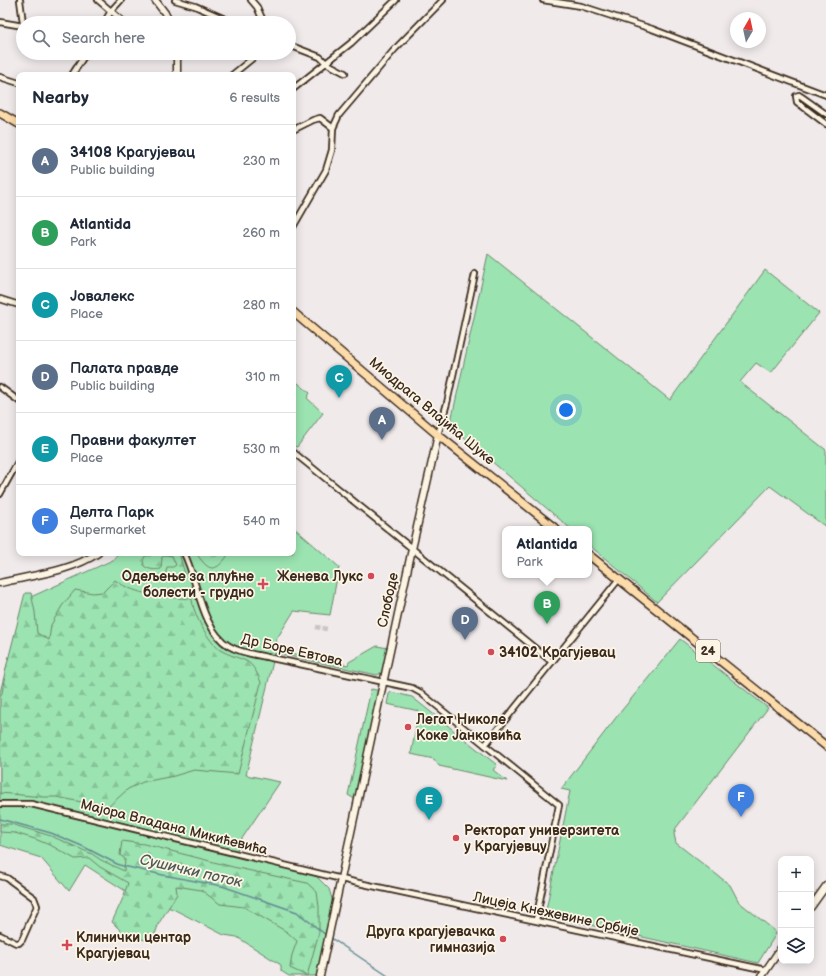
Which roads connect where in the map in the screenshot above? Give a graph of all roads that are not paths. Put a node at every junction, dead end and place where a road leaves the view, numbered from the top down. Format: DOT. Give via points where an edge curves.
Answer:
graph roads {
  1 [pos="20,0"];
  2 [pos="98,0"];
  3 [pos="121,0"];
  4 [pos="155,0"];
  5 [pos="175,0"];
  6 [pos="252,0"];
  7 [pos="396,0"];
  8 [pos="443,0"];
  9 [pos="543,0"];
  10 [pos="111,11"];
  11 [pos="22,16"];
  12 [pos="108,16"];
  13 [pos="117,16"];
  14 [pos="167,16"];
  15 [pos="218,16"];
  16 [pos="261,16"];
  17 [pos="0,22"];
  18 [pos="16,25"];
  19 [pos="296,48"];
  20 [pos="82,60"];
  21 [pos="177,60"];
  22 [pos="250,60"];
  23 [pos="326,63"];
  24 [pos="74,72"];
  25 [pos="177,72"];
  26 [pos="236,72"];
  27 [pos="345,73"];
  28 [pos="0,77"];
  29 [pos="16,82"];
  30 [pos="296,87"];
  31 [pos="826,95"];
  32 [pos="0,113"];
  33 [pos="826,114"];
  34 [pos="16,122"];
  35 [pos="826,124"];
  36 [pos="296,128"];
  37 [pos="333,128"];
  38 [pos="296,222"];
  39 [pos="475,274"];
  40 [pos="0,299"];
  41 [pos="16,304"];
  42 [pos="296,315"];
  43 [pos="0,387"];
  44 [pos="16,400"];
  45 [pos="438,435"];
  46 [pos="296,454"];
  47 [pos="16,465"];
  48 [pos="0,494"];
  49 [pos="552,526"];
  50 [pos="412,549"];
  51 [pos="93,556"];
  52 [pos="185,556"];
  53 [pos="592,558"];
  54 [pos="619,579"];
  55 [pos="0,583"];
  56 [pos="552,662"];
  57 [pos="383,682"];
  58 [pos="485,745"];
  59 [pos="826,746"];
  60 [pos="0,804"];
  61 [pos="0,876"];
  62 [pos="341,878"];
  63 [pos="826,886"];
  64 [pos="814,903"];
  65 [pos="536,920"];
  66 [pos="0,935"];
  67 [pos="778,952"];
  68 [pos="764,973"];
  69 [pos="320,976"];
  1 -- 11 [label="street"];
  2 -- 10 [label="street"];
  3 -- 10 [label="street"];
  4 -- 14 [label="street"];
  5 -- 15 [label="street"];
  6 -- 16 [label="street"];
  7 -- 23 [label="street" via="351,44"];
  8 -- 37 [label="street" via="358,91 338,115"];
  9 -- 31 [label="street" via="581,6 645,27"];
  10 -- 12 [label="street"];
  10 -- 13 [label="street"];
  17 -- 18 [label="street"];
  19 -- 23 [label="street" via="320,57"];
  20 -- 24 [label="street"];
  21 -- 25 [label="street"];
  22 -- 26 [label="street"];
  23 -- 27 [label="street"];
  23 -- 30 [label="street"];
  28 -- 29 [label="street"];
  32 -- 34 [label="main road"];
  33 -- 35 [label="street" via="799,95 796,96 797,102"];
  36 -- 37 [label="street" via="320,118"];
  37 -- 38 [label="street" via="332,150 326,170"];
  39 -- 45 [label="street, Слободе"];
  40 -- 41 [label="street"];
  42 -- 45 [label="main road, Миодрага Влајића Шуке"];
  43 -- 44 [label="street"];
  45 -- 49 [label="main road, Миодрага Влајића Шуке"];
  45 -- 50 [label="street, Слободе"];
  46 -- 50 [label="street"];
  47 -- 48 [label="street"];
  50 -- 56 [label="street"];
  50 -- 57 [label="street, Слободе"];
  51 -- 55 [label="street" via="67,568"];
  52 -- 57 [label="street, Др Боре Евтова" via="210,626 230,647 247,653"];
  53 -- 54 [label="main road, 24"];
  54 -- 56 [label="street"];
  54 -- 59 [label="main road, 24"];
  56 -- 58 [label="street"];
  57 -- 58 [label="street, Др Боре Евтова" via="417,690"];
  57 -- 62 [label="street, Слободе"];
  58 -- 65 [label="street, Др Боре Евтова" via="559,805"];
  60 -- 62 [label="street, Мајора Владана Микићевића" via="31,804"];
  61 -- 66 [label="street" via="34,898 37,906 19,943"];
  62 -- 65 [label="street, Лицеја Кнежевине Србије"];
  62 -- 69 [label="street, Слободе"];
  63 -- 64 [label="street"];
  65 -- 68 [label="street, Лицеја Кнежевине Србије"];
  67 -- 68 [label="street"];
}
